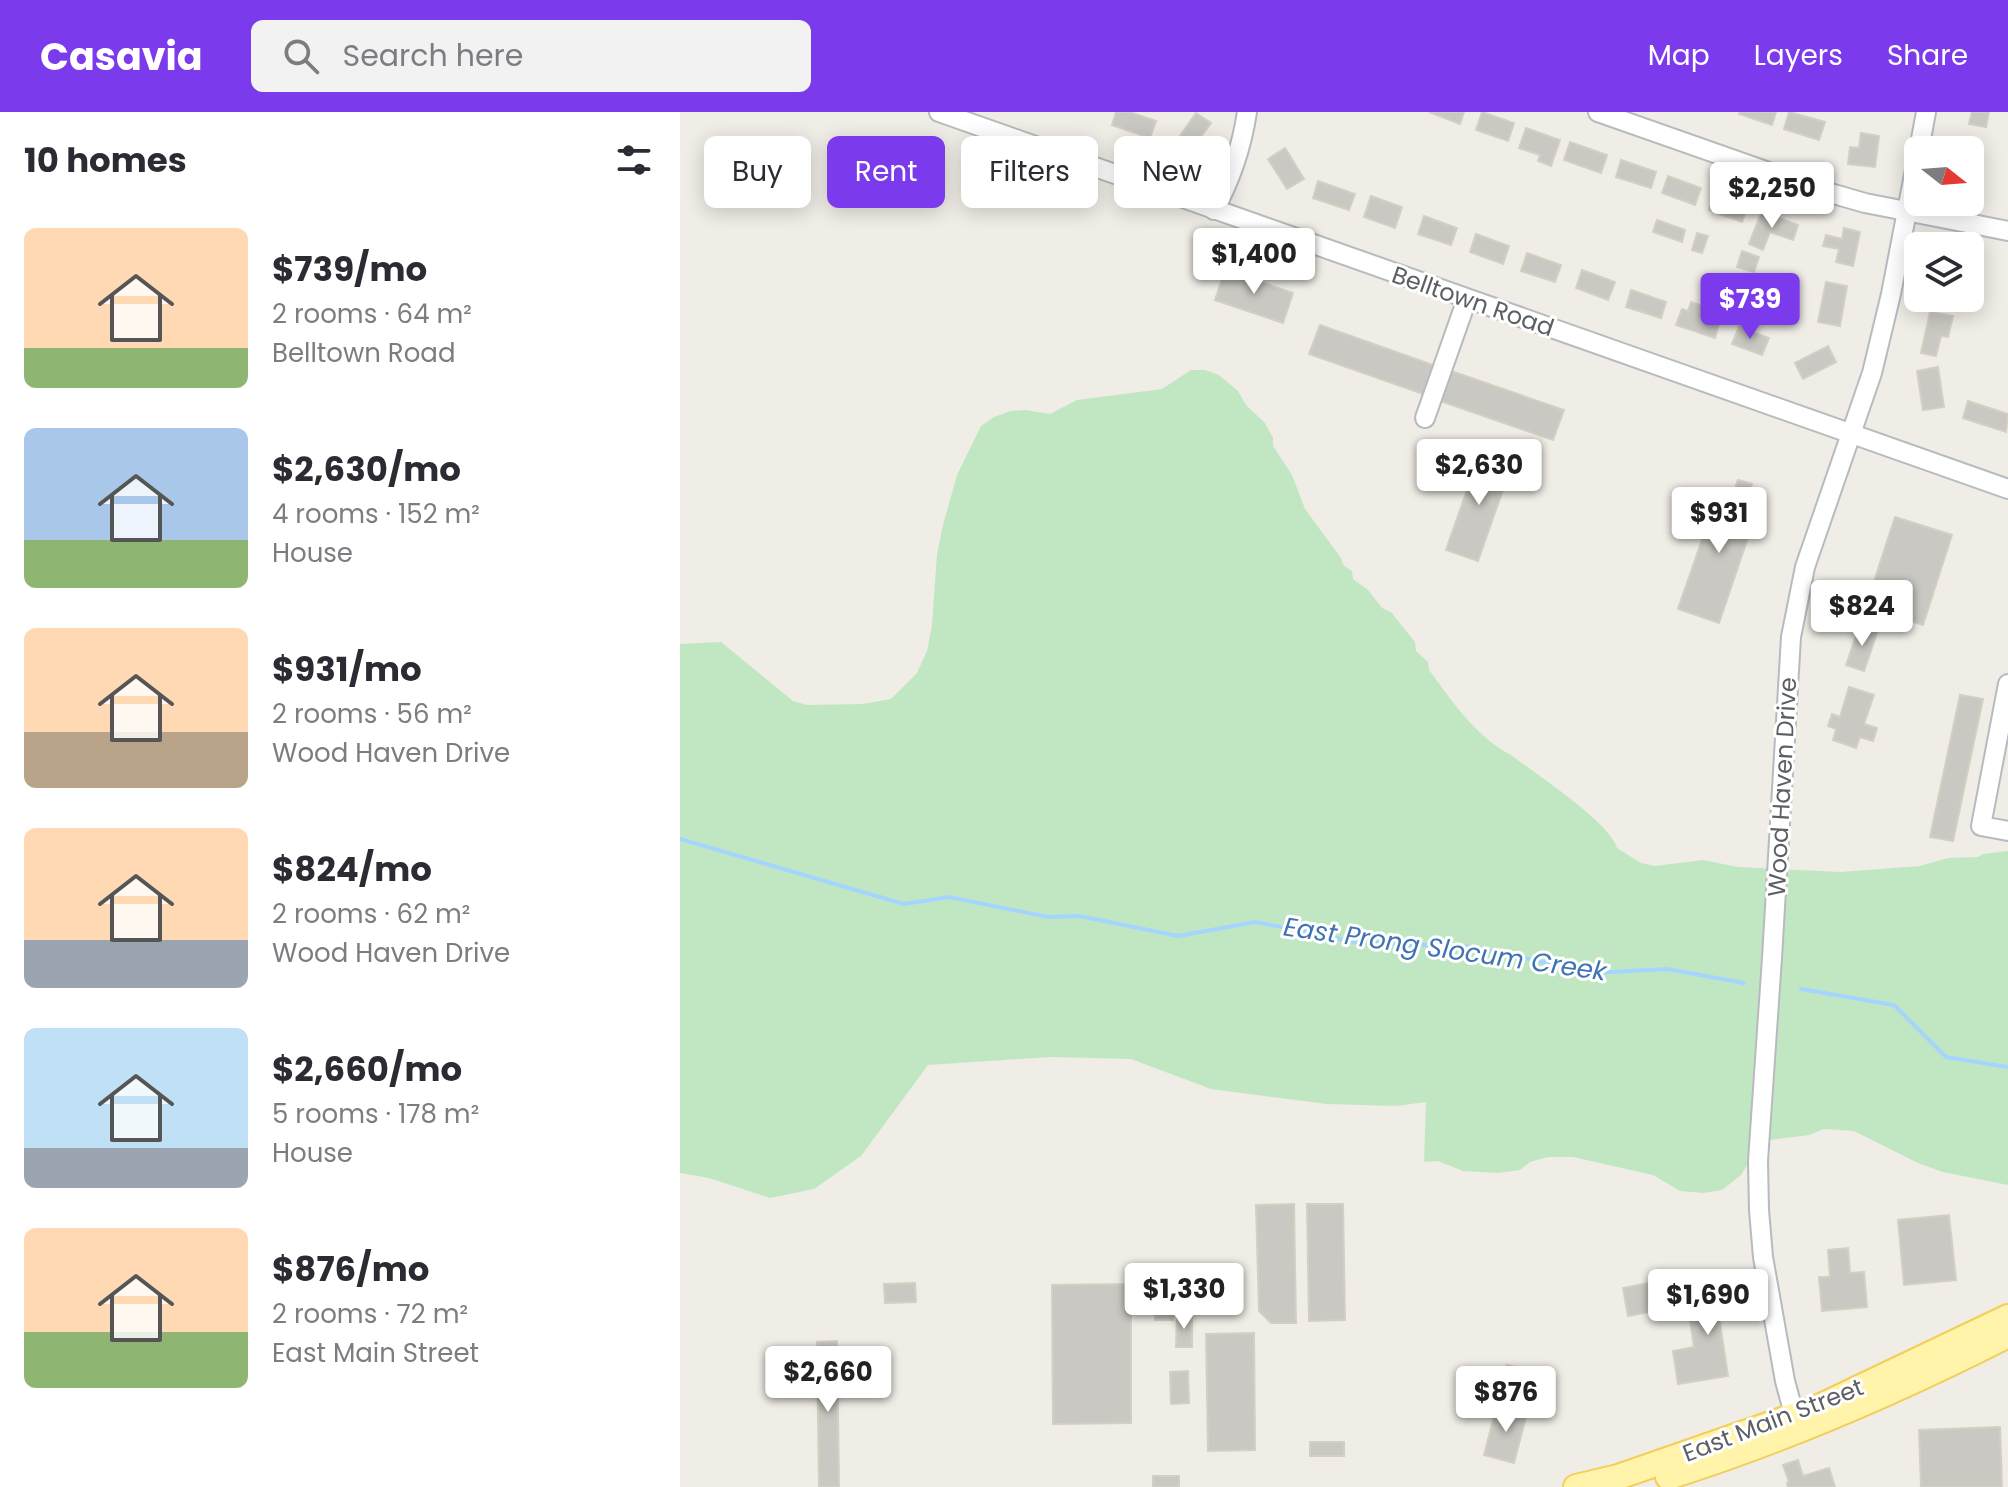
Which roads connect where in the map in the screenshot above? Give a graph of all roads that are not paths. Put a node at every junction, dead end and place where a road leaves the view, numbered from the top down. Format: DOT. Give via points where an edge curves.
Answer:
graph roads {
  1 [pos="939,112"];
  2 [pos="1247,112"];
  3 [pos="1598,112"];
  4 [pos="1926,112"];
  5 [pos="1921,136"];
  6 [pos="1214,210"];
  7 [pos="1904,212"];
  8 [pos="1905,216"];
  9 [pos="1927,216"];
  10 [pos="2008,231"];
  11 [pos="1467,299"];
  12 [pos="1425,418"];
  13 [pos="1852,434"];
  14 [pos="2008,489"];
  15 [pos="2008,684"];
  16 [pos="2008,831"];
  17 [pos="2008,1317"];
  18 [pos="2008,1335"];
  19 [pos="1797,1424"];
  20 [pos="1703,1466"];
  21 [pos="1613,1484"];
  22 [pos="1576,1487"];
  23 [pos="1635,1487"];
  24 [pos="1683,1487"];
  1 -- 6 [label="street, Belltown Road"];
  2 -- 6 [label="street"];
  3 -- 7 [label="street" via="1820,190"];
  4 -- 5 [label="street, Wood Haven Drive"];
  6 -- 11 [label="street, Belltown Road"];
  8 -- 13 [label="street, Wood Haven Drive" via="1883,331"];
  9 -- 10 [label="street"];
  11 -- 12 [label="street"];
  11 -- 13 [label="street, Belltown Road"];
  13 -- 14 [label="street, Belltown Road"];
  13 -- 19 [label="street, Wood Haven Drive" via="1805,567 1791,637 1759,1135 1763,1257"];
  15 -- 16 [label="street" via="1981,826"];
  17 -- 19 [label="main road, East Main Street" via="1819,1407"];
  18 -- 19 [label="main road, East Main Street" via="1874,1400"];
  19 -- 20 [label="main road, East Main Street"];
  19 -- 21 [label="main road, East Main Street"];
  20 -- 23 [label="main road, East Main Street"];
  20 -- 24 [label="street"];
  21 -- 22 [label="main road, East Main Street"];
}
